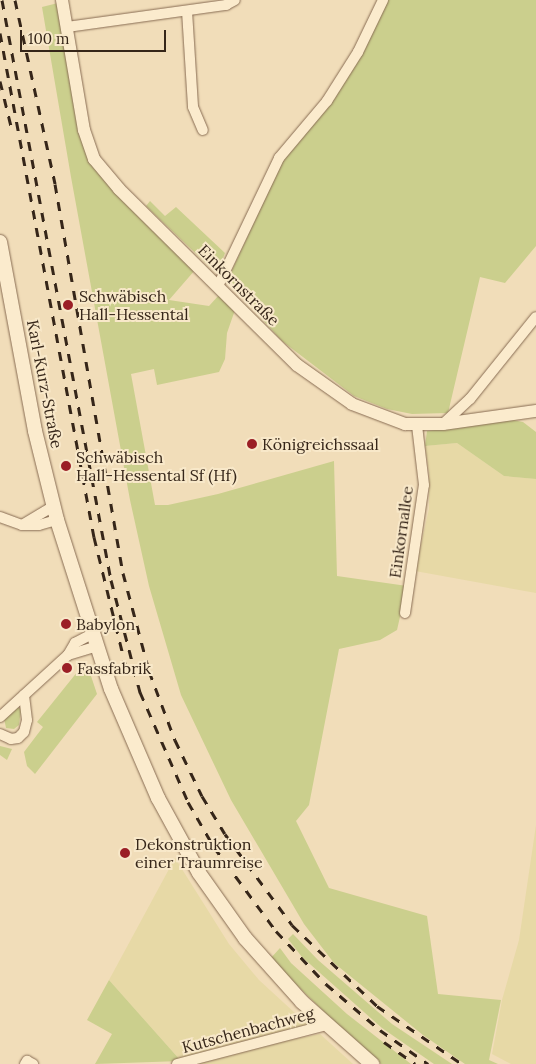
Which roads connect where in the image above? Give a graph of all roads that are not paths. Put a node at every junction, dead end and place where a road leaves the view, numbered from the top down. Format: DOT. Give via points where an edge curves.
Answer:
graph roads {
  1 [pos="62,0"];
  2 [pos="235,0"];
  3 [pos="383,0"];
  4 [pos="187,11"];
  5 [pos="67,27"];
  6 [pos="203,130"];
  7 [pos="0,242"];
  8 [pos="218,286"];
  9 [pos="536,317"];
  10 [pos="536,411"];
  11 [pos="443,424"];
  12 [pos="417,425"];
  13 [pos="54,506"];
  14 [pos="0,517"];
  15 [pos="22,525"];
  16 [pos="59,525"];
  17 [pos="405,614"];
  18 [pos="94,632"];
  19 [pos="98,646"];
  20 [pos="68,655"];
  21 [pos="24,695"];
  22 [pos="0,717"];
  23 [pos="0,734"];
  24 [pos="327,1025"];
  25 [pos="25,1064"];
  26 [pos="33,1064"];
  27 [pos="177,1064"];
  28 [pos="372,1064"];
  1 -- 5 [label="street, Einkornstraße"];
  2 -- 4 [label="street" via="226,5"];
  3 -- 8 [label="street" via="358,52 327,101 279,158"];
  4 -- 5 [label="street"];
  4 -- 6 [label="street" via="193,107"];
  5 -- 8 [label="street, Einkornstraße" via="84,130 94,160 119,189"];
  7 -- 13 [label="main road, Karl-Kurz-Straße" via="26,383"];
  8 -- 12 [label="street, Einkornstraße" via="297,365 352,404 388,420"];
  9 -- 11 [label="street" via="470,399"];
  10 -- 11 [label="street, Einkornstraße"];
  11 -- 12 [label="street, Einkornstraße"];
  12 -- 17 [label="street, Einkornallee" via="424,485"];
  13 -- 15 [label="street"];
  13 -- 16 [label="main road, Karl-Kurz-Straße"];
  14 -- 15 [label="street"];
  15 -- 16 [label="street"];
  16 -- 18 [label="main road, Karl-Kurz-Straße"];
  18 -- 19 [label="main road, Karl-Kurz-Straße"];
  18 -- 20 [label="street" via="81,638"];
  19 -- 20 [label="street"];
  19 -- 24 [label="main road, Karl-Kurz-Straße" via="111,689 158,798 199,873 245,938"];
  20 -- 21 [label="street"];
  21 -- 22 [label="street"];
  21 -- 23 [label="street" via="27,720 24,732 11,739"];
  24 -- 27 [label="street, Kutschenbachweg"];
  24 -- 28 [label="main road, Karl-Kurz-Straße"];
  25 -- 26 [label="street" via="27,1061"];
}
